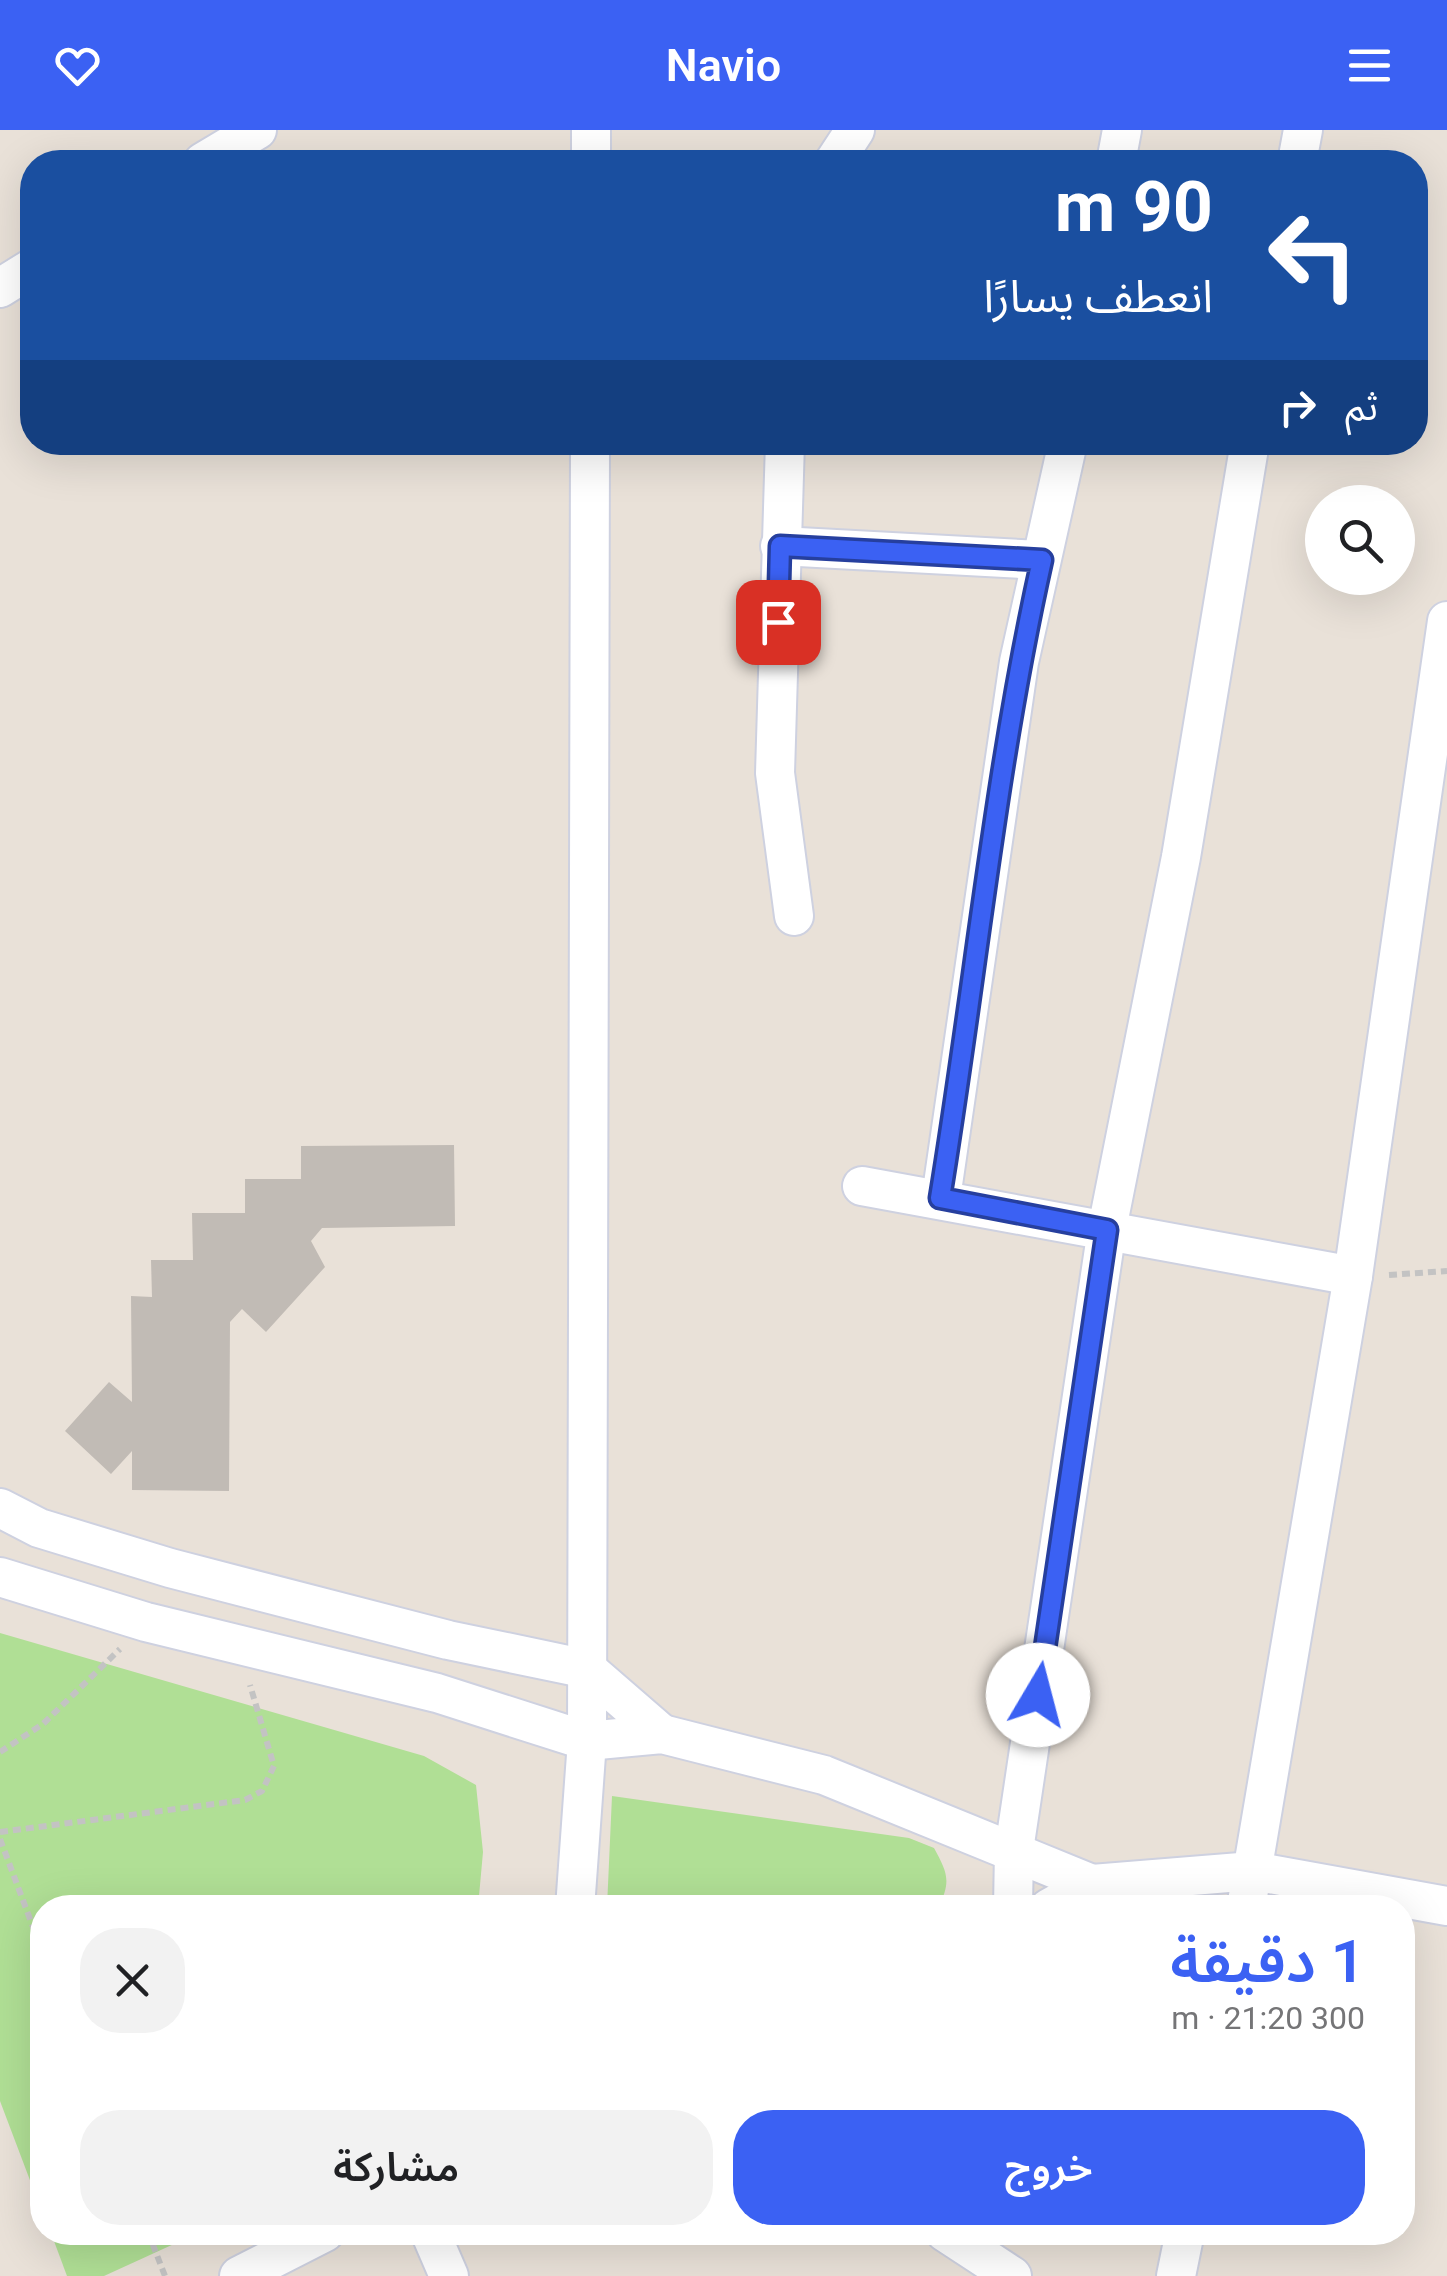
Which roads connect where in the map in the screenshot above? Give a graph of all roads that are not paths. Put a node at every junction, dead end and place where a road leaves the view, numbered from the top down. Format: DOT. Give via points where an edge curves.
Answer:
graph roads {
  1 [pos="258,130"];
  2 [pos="223,150"];
  3 [pos="590,455"];
  4 [pos="784,455"];
  5 [pos="1065,455"];
  6 [pos="1248,455"];
  7 [pos="780,546"];
  8 [pos="1042,560"];
  9 [pos="1447,621"];
  10 [pos="794,916"];
  11 [pos="862,1186"];
  12 [pos="940,1198"];
  13 [pos="1107,1230"];
  14 [pos="1353,1276"];
  15 [pos="0,1508"];
  16 [pos="0,1577"];
  17 [pos="586,1668"];
  18 [pos="662,1734"];
  19 [pos="586,1741"];
  20 [pos="1014,1850"];
  21 [pos="1254,1870"];
  22 [pos="1092,1884"];
  23 [pos="576,1895"];
  24 [pos="1013,1895"];
  25 [pos="1072,1895"];
  26 [pos="1249,1895"];
  27 [pos="1388,1895"];
  28 [pos="1415,1900"];
  29 [pos="1447,1906"];
  30 [pos="300,2245"];
  31 [pos="436,2245"];
  32 [pos="965,2245"];
  33 [pos="1182,2245"];
  34 [pos="239,2276"];
  35 [pos="449,2276"];
  36 [pos="1012,2276"];
  37 [pos="1176,2276"];
  1 -- 2 [label="street"];
  3 -- 17 [label="street"];
  4 -- 7 [label="street"];
  5 -- 8 [label="street"];
  6 -- 13 [label="street" via="1178,876"];
  7 -- 8 [label="street"];
  7 -- 10 [label="street" via="774,773"];
  8 -- 12 [label="street" via="1013,699"];
  9 -- 14 [label="street"];
  11 -- 12 [label="street"];
  12 -- 13 [label="street"];
  13 -- 14 [label="street"];
  13 -- 20 [label="street"];
  14 -- 21 [label="street"];
  15 -- 17 [label="street" via="39,1528 170,1568 430,1636"];
  16 -- 19 [label="street" via="146,1622 437,1693"];
  17 -- 18 [label="street"];
  17 -- 19 [label="street"];
  18 -- 19 [label="street"];
  18 -- 20 [label="street" via="824,1775"];
  19 -- 23 [label="street"];
  20 -- 22 [label="street"];
  20 -- 24 [label="street"];
  21 -- 22 [label="street"];
  21 -- 26 [label="street"];
  21 -- 27 [label="street"];
  22 -- 25 [label="street"];
  28 -- 29 [label="street"];
  30 -- 34 [label="street"];
  31 -- 35 [label="street"];
  32 -- 36 [label="street"];
  33 -- 37 [label="street"];
}
